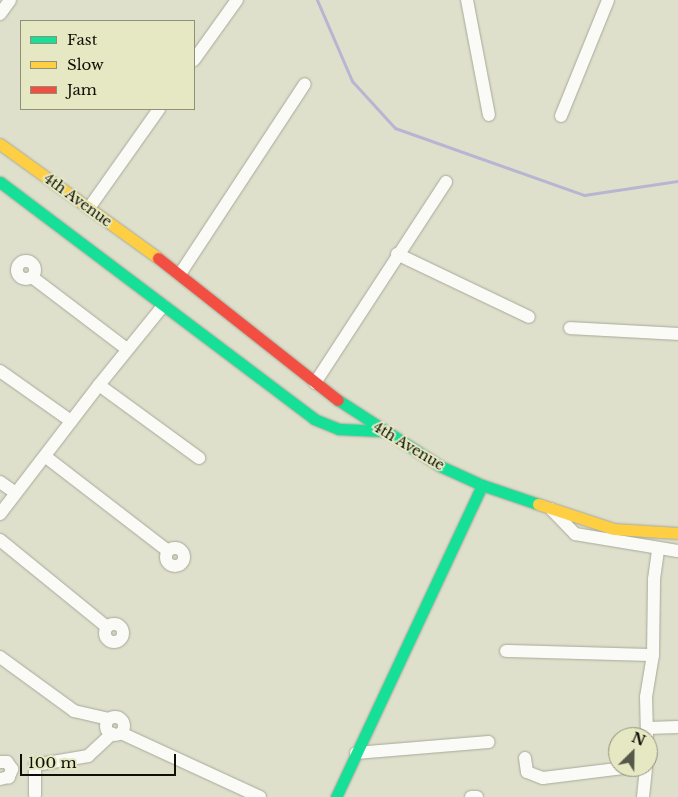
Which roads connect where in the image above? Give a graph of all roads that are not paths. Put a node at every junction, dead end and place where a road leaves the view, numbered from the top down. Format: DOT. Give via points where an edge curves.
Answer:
graph roads {
  1 [pos="10,0"];
  2 [pos="237,0"];
  3 [pos="467,0"];
  4 [pos="608,0"];
  5 [pos="0,14"];
  6 [pos="195,59"];
  7 [pos="305,84"];
  8 [pos="158,110"];
  9 [pos="489,115"];
  10 [pos="560,116"];
  11 [pos="0,144"];
  12 [pos="0,182"];
  13 [pos="446,182"];
  14 [pos="89,208"];
  15 [pos="397,254"];
  16 [pos="180,274"];
  17 [pos="32,277"];
  18 [pos="163,306"];
  19 [pos="530,318"];
  20 [pos="570,328"];
  21 [pos="678,334"];
  22 [pos="128,349"];
  23 [pos="0,371"];
  24 [pos="315,383"];
  25 [pos="99,384"];
  26 [pos="71,421"];
  27 [pos="382,432"];
  28 [pos="46,456"];
  29 [pos="199,458"];
  30 [pos="0,482"];
  31 [pos="482,485"];
  32 [pos="16,493"];
  33 [pos="549,507"];
  34 [pos="0,514"];
  35 [pos="678,533"];
  36 [pos="0,540"];
  37 [pos="658,550"];
  38 [pos="168,551"];
  39 [pos="678,551"];
  40 [pos="107,626"];
  41 [pos="506,651"];
  42 [pos="652,655"];
  43 [pos="0,657"];
  44 [pos="647,727"];
  45 [pos="678,727"];
  46 [pos="658,730"];
  47 [pos="116,733"];
  48 [pos="489,742"];
  49 [pos="356,753"];
  50 [pos="525,758"];
  51 [pos="0,762"];
  52 [pos="608,770"];
  53 [pos="645,777"];
  54 [pos="0,779"];
  55 [pos="35,795"];
  56 [pos="260,797"];
  57 [pos="336,797"];
  58 [pos="471,797"];
  59 [pos="477,797"];
  60 [pos="644,797"];
  1 -- 5 [label="street"];
  2 -- 6 [label="street"];
  3 -- 9 [label="street"];
  4 -- 10 [label="street"];
  7 -- 16 [label="street"];
  8 -- 14 [label="street"];
  11 -- 14 [label="street, 4th Avenue"];
  12 -- 18 [label="street"];
  13 -- 15 [label="street"];
  14 -- 16 [label="street, 4th Avenue"];
  15 -- 19 [label="street"];
  15 -- 24 [label="street"];
  16 -- 24 [label="street, 4th Avenue"];
  17 -- 22 [label="street"];
  18 -- 22 [label="street"];
  18 -- 27 [label="street" via="314,419 339,430"];
  20 -- 21 [label="street"];
  22 -- 25 [label="street"];
  23 -- 26 [label="street"];
  24 -- 27 [label="street, 4th Avenue"];
  25 -- 26 [label="street"];
  25 -- 29 [label="street"];
  26 -- 28 [label="street"];
  27 -- 31 [label="street, 4th Avenue" via="440,466"];
  28 -- 32 [label="street"];
  28 -- 38 [label="street"];
  30 -- 32 [label="street"];
  31 -- 33 [label="street, 4th Avenue"];
  31 -- 49 [label="street"];
  32 -- 34 [label="street"];
  33 -- 35 [label="street, 4th Avenue" via="614,529"];
  33 -- 37 [label="street" via="575,534"];
  36 -- 40 [label="street"];
  37 -- 39 [label="street"];
  37 -- 42 [label="street"];
  41 -- 42 [label="street"];
  42 -- 44 [label="street" via="646,697"];
  43 -- 47 [label="street" via="74,711 108,719 119,717 123,721"];
  45 -- 46 [label="street"];
  47 -- 55 [label="street" via="88,756 35,765"];
  47 -- 56 [label="street"];
  48 -- 49 [label="street"];
  49 -- 57 [label="street"];
  50 -- 52 [label="street" via="527,772 543,778"];
  51 -- 54 [label="street" via="7,762 12,769 9,777"];
  53 -- 60 [label="street"];
  58 -- 59 [label="street"];
}
